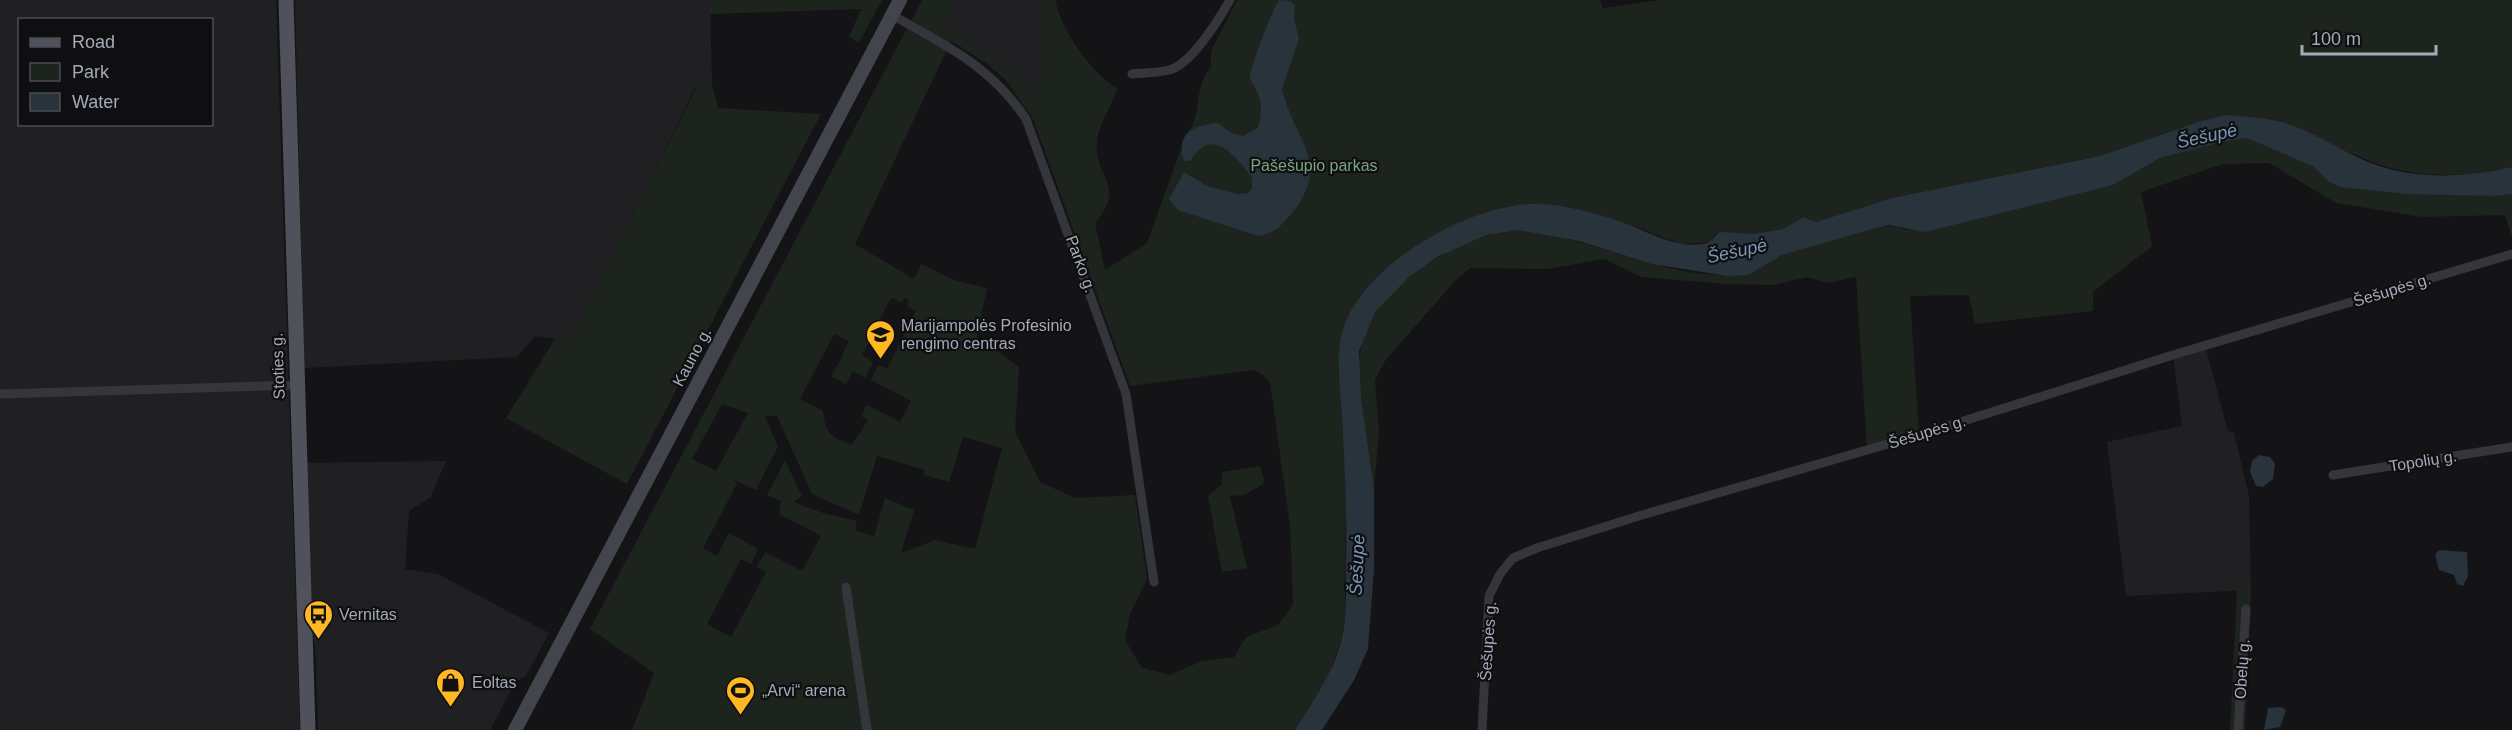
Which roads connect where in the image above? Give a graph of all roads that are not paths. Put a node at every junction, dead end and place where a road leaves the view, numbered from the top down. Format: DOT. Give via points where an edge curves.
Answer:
graph roads {
  1 [pos="286,0"];
  2 [pos="900,0"];
  3 [pos="1230,0"];
  4 [pos="892,15"];
  5 [pos="1132,74"];
  6 [pos="2512,254"];
  7 [pos="297,385"];
  8 [pos="0,394"];
  9 [pos="2512,447"];
  10 [pos="2333,475"];
  11 [pos="1154,582"];
  12 [pos="846,587"];
  13 [pos="2246,609"];
  14 [pos="308,730"];
  15 [pos="515,730"];
  16 [pos="867,730"];
  17 [pos="1482,730"];
  18 [pos="2238,730"];
  1 -- 7 [label="main road, Stoties g."];
  2 -- 4 [label="main road, Kauno g."];
  3 -- 5 [label="street" via="1214,27 1182,63 1171,70"];
  4 -- 11 [label="street, Parko g." via="957,52 996,80 1033,133 1126,394"];
  4 -- 15 [label="main road, Kauno g."];
  6 -- 17 [label="street, Šešupės g." via="1642,515 1513,558 1489,596"];
  7 -- 8 [label="street"];
  7 -- 14 [label="main road, Stoties g."];
  9 -- 10 [label="street, Topolių g."];
  12 -- 16 [label="street"];
  13 -- 18 [label="street, Obelų g."];
}
